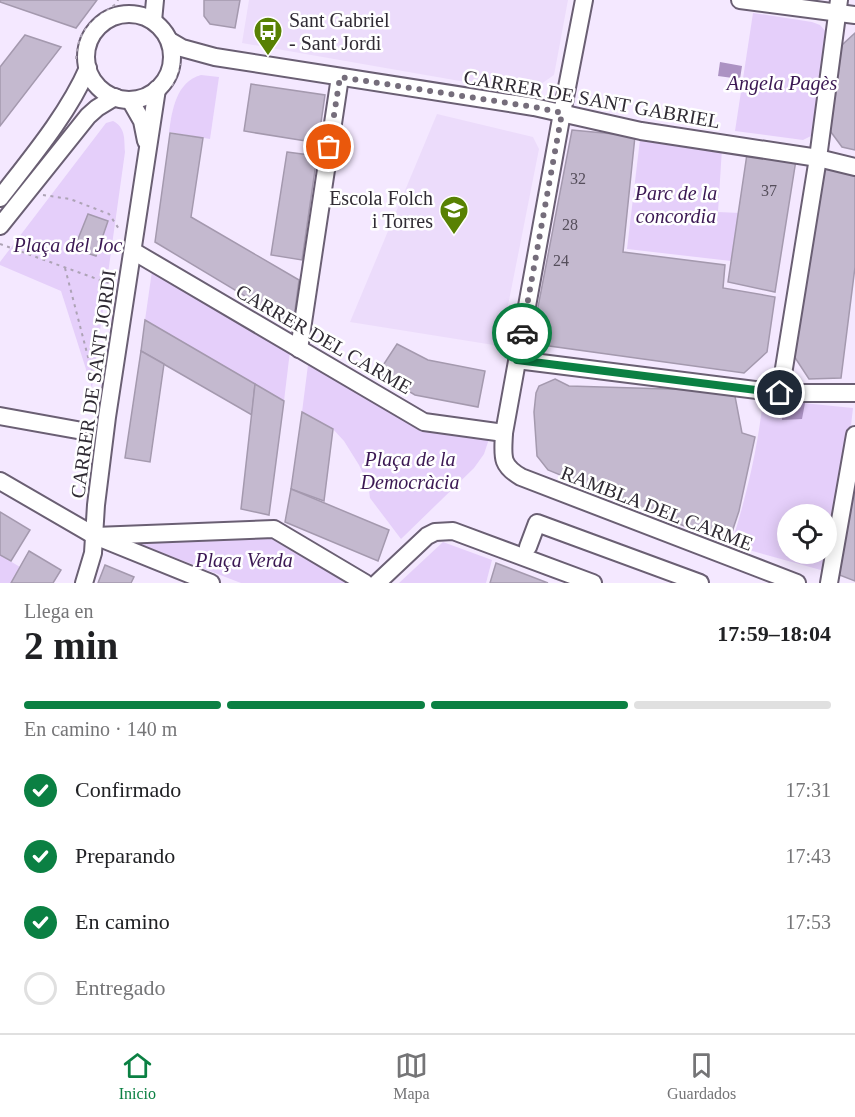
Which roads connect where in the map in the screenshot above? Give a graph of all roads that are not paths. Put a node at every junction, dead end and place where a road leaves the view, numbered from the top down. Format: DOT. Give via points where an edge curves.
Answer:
graph roads {
  1 [pos="155,0"];
  2 [pos="584,0"];
  3 [pos="740,0"];
  4 [pos="128,7"];
  5 [pos="844,10"];
  6 [pos="153,21"];
  7 [pos="170,41"];
  8 [pos="215,57"];
  9 [pos="171,67"];
  10 [pos="88,68"];
  11 [pos="340,77"];
  12 [pos="157,90"];
  13 [pos="122,98"];
  14 [pos="562,113"];
  15 [pos="148,154"];
  16 [pos="818,158"];
  17 [pos="855,167"];
  18 [pos="0,198"];
  19 [pos="2,221"];
  20 [pos="133,251"];
  21 [pos="299,349"];
  22 [pos="517,360"];
  23 [pos="780,393"];
  24 [pos="855,393"];
  25 [pos="0,416"];
  26 [pos="77,430"];
  27 [pos="504,434"];
  28 [pos="855,435"];
  29 [pos="0,481"];
  30 [pos="95,536"];
  31 [pos="528,547"];
  32 [pos="84,583"];
  33 [pos="210,583"];
  34 [pos="365,583"];
  35 [pos="376,583"];
  36 [pos="593,583"];
  37 [pos="700,583"];
  38 [pos="797,583"];
  39 [pos="829,583"];
  1 -- 6 [label="street"];
  2 -- 14 [label="street"];
  3 -- 5 [label="street"];
  4 -- 6 [label="street"];
  4 -- 10 [label="street" via="93,34 88,46"];
  5 -- 16 [label="street"];
  6 -- 7 [label="street"];
  7 -- 8 [label="street, CARRER DE SANT GABRIEL"];
  7 -- 9 [label="street"];
  8 -- 9 [label="street, CARRER DE SANT GABRIEL" via="194,58"];
  8 -- 11 [label="street, CARRER DE SANT GABRIEL"];
  9 -- 12 [label="street"];
  10 -- 13 [label="street" via="96,83"];
  10 -- 18 [label="street" via="66,110"];
  11 -- 14 [label="street, CARRER DE SANT GABRIEL"];
  11 -- 21 [label="street"];
  12 -- 13 [label="street" via="144,97"];
  12 -- 15 [label="street, CARRER DE SANT JORDI"];
  13 -- 15 [label="street, CARRER DE SANT JORDI" via="136,108"];
  13 -- 19 [label="street" via="88,116"];
  14 -- 16 [label="street, CARRER DE SANT GABRIEL" via="641,131"];
  14 -- 22 [label="street"];
  15 -- 20 [label="street, CARRER DE SANT JORDI"];
  16 -- 17 [label="street, CARRER DE SANT GABRIEL"];
  16 -- 23 [label="street"];
  20 -- 21 [label="street, CARRER DEL CARME"];
  20 -- 30 [label="street, CARRER DE SANT JORDI" via="106,428"];
  21 -- 27 [label="street, CARRER DEL CARME" via="424,422"];
  22 -- 23 [label="street"];
  22 -- 27 [label="street"];
  23 -- 24 [label="street"];
  25 -- 26 [label="street"];
  27 -- 38 [label="street, RAMBLA DEL CARME" via="506,465 521,477"];
  28 -- 39 [label="street"];
  29 -- 30 [label="street"];
  30 -- 32 [label="street, CARRER DE SANT JORDI"];
  30 -- 33 [label="street"];
  30 -- 34 [label="street" via="274,529"];
  31 -- 37 [label="street" via="537,523"];
  35 -- 36 [label="street" via="427,536 453,531"];
}
